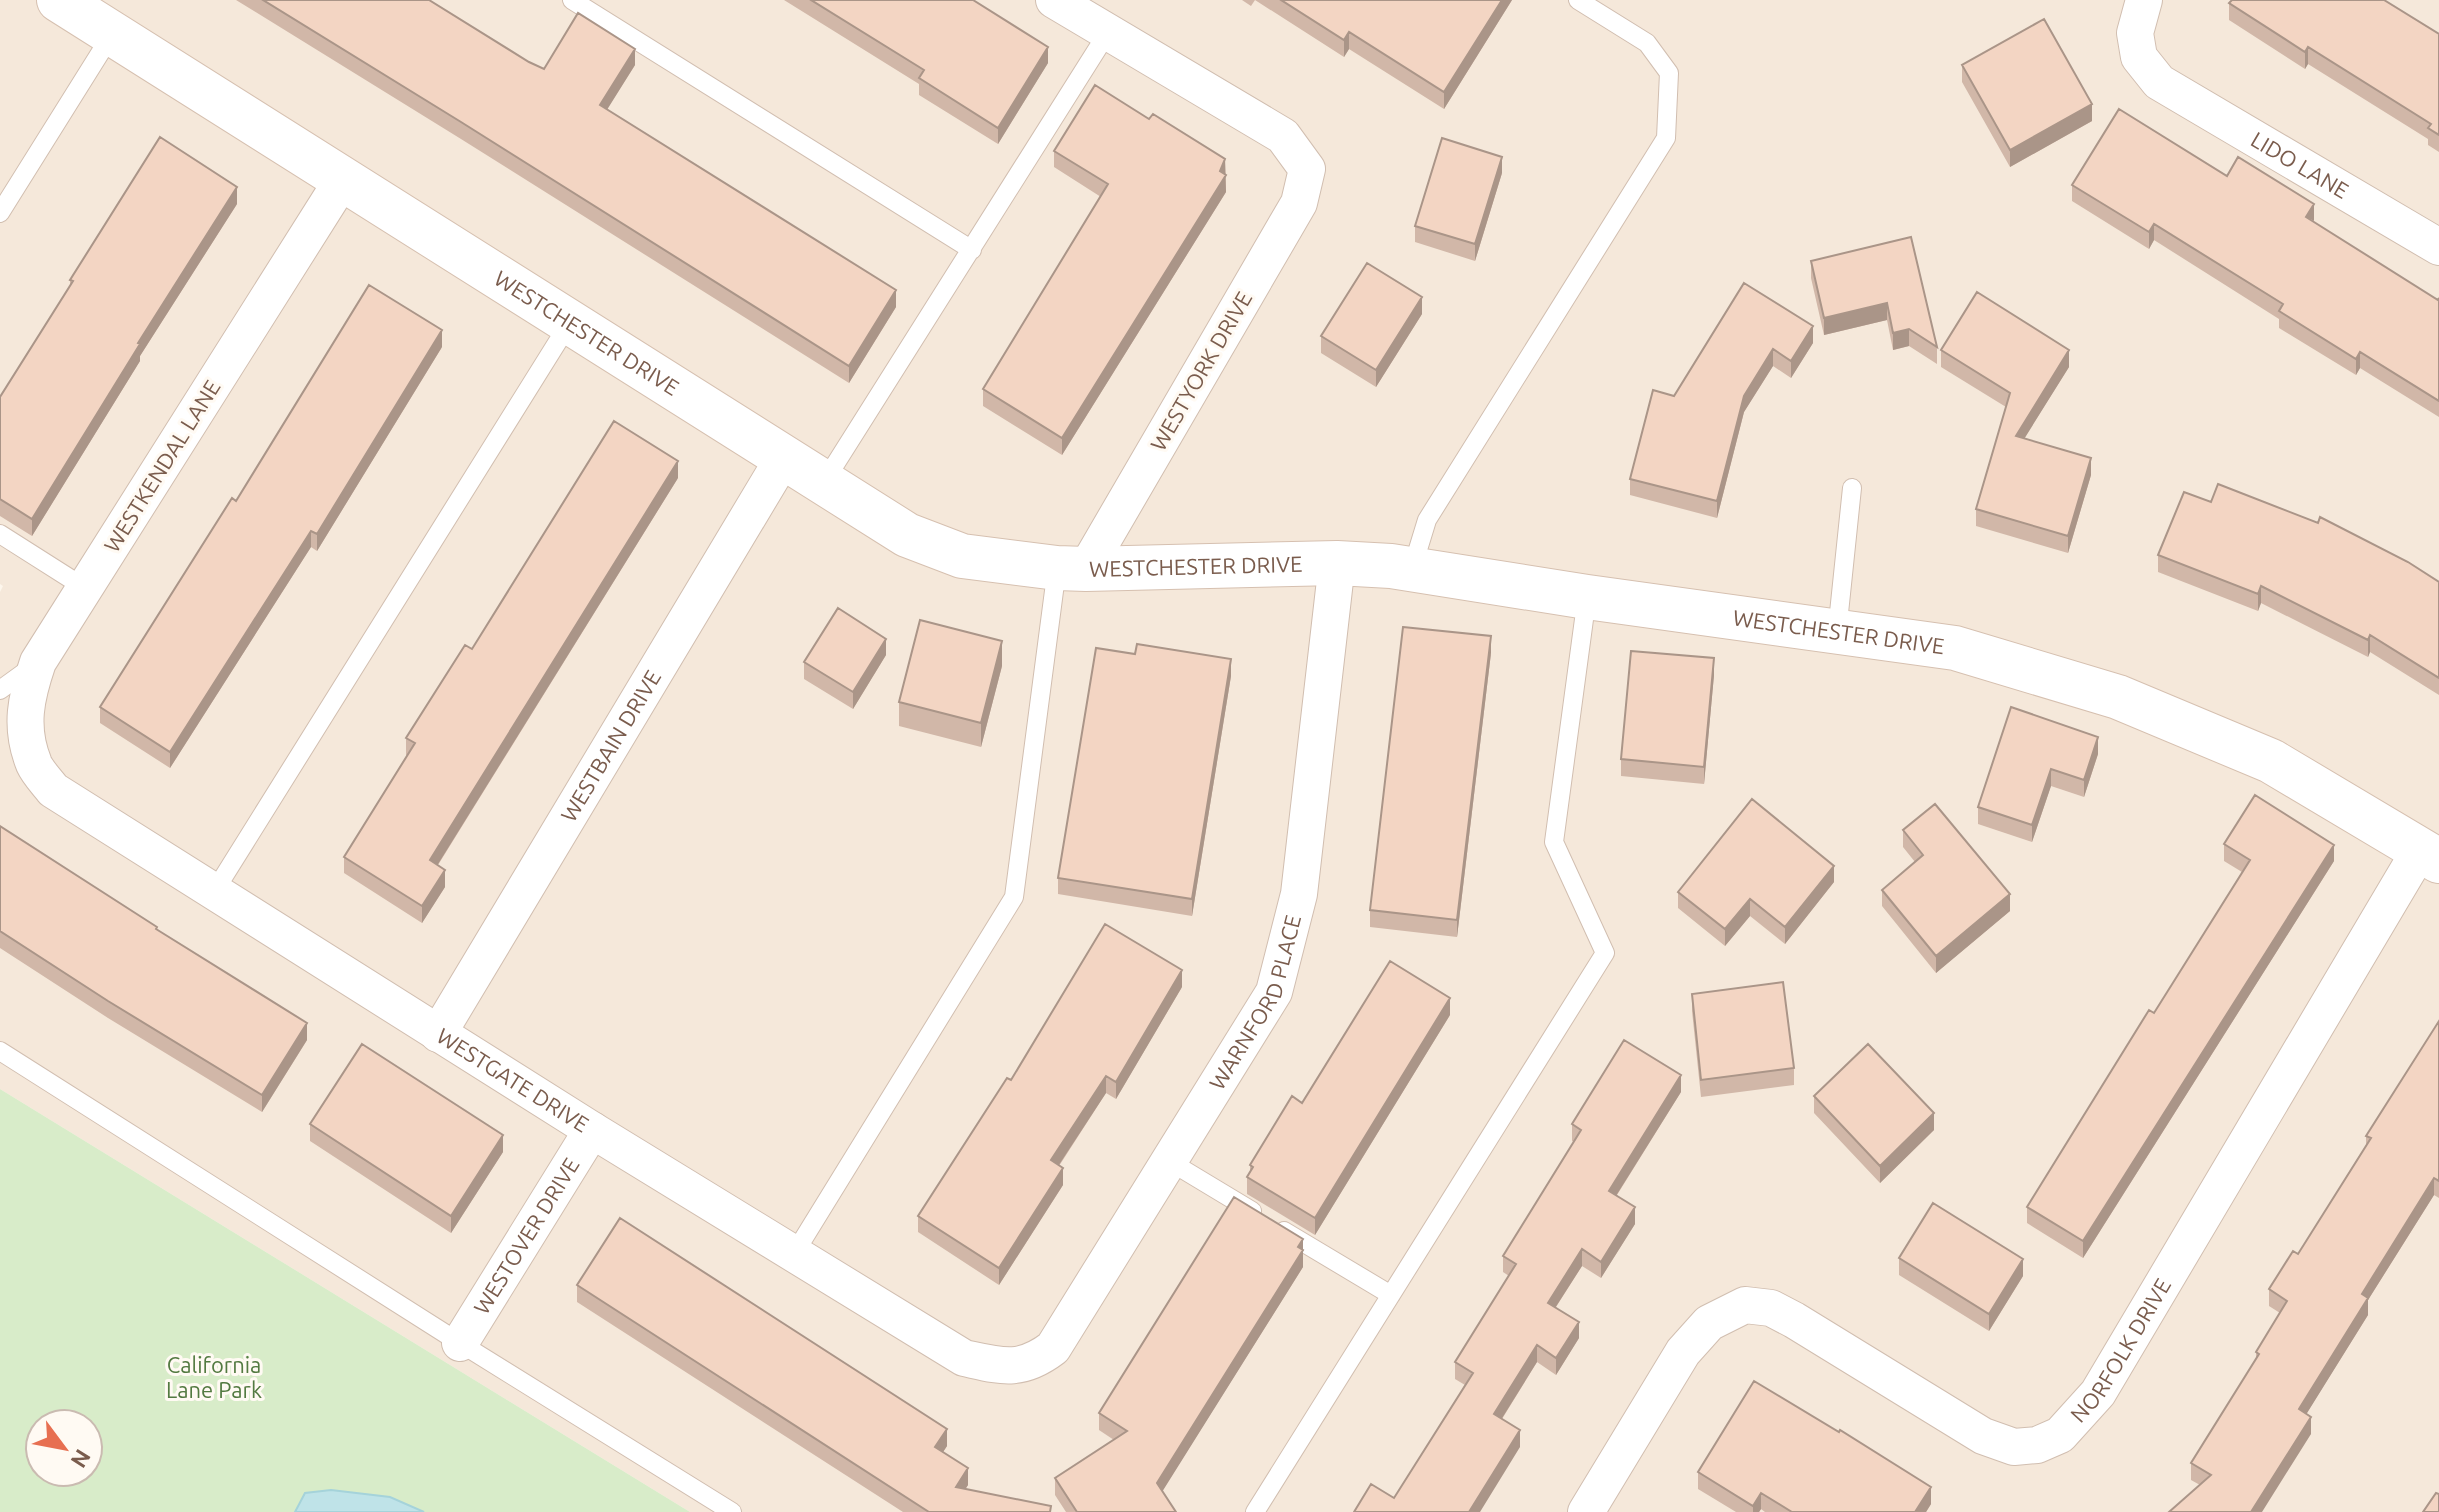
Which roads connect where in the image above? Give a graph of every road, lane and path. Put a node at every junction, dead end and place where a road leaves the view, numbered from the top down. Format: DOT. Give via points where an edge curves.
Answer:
graph roads {
  1 [pos="59,0"];
  2 [pos="572,0"];
  3 [pos="1054,0"];
  4 [pos="1578,0"];
  5 [pos="2144,0"];
  6 [pos="1108,32"];
  7 [pos="112,34"];
  8 [pos="343,179"];
  9 [pos="0,213"];
  10 [pos="2439,247"];
  11 [pos="972,250"];
  12 [pos="570,322"];
  13 [pos="784,457"];
  14 [pos="824,482"];
  15 [pos="1852,488"];
  16 [pos="0,534"];
  17 [pos="1337,563"];
  18 [pos="1071,568"];
  19 [pos="1411,569"];
  20 [pos="85,588"];
  21 [pos="1587,597"];
  22 [pos="1837,632"];
  23 [pos="38,662"];
  24 [pos="0,690"];
  25 [pos="35,765"];
  26 [pos="2430,856"];
  27 [pos="214,892"];
  28 [pos="438,1034"];
  29 [pos="0,1051"];
  30 [pos="592,1130"];
  31 [pos="1169,1161"];
  32 [pos="794,1254"];
  33 [pos="1391,1295"];
  34 [pos="460,1343"];
  35 [pos="1010,1367"];
  36 [pos="732,1512"];
  37 [pos="1255,1512"];
  38 [pos="1586,1512"];
  1 -- 7 [label="street, WESTCHESTER DRIVE"];
  2 -- 11 [label="lane"];
  3 -- 6 [label="street"];
  4 -- 19 [label="lane" via="1647,43 1669,73 1666,138 1427,520"];
  5 -- 10 [label="street, LIDO LANE" via="2135,33 2139,57 2159,82"];
  6 -- 11 [label="lane"];
  6 -- 18 [label="street, WESTYORK DRIVE" via="1283,136 1307,169 1299,203"];
  7 -- 8 [label="street, WESTCHESTER DRIVE"];
  7 -- 9 [label="lane"];
  8 -- 12 [label="street, WESTCHESTER DRIVE"];
  8 -- 20 [label="street, WESTKENDAL LANE"];
  11 -- 14 [label="lane"];
  12 -- 13 [label="street, WESTCHESTER DRIVE"];
  12 -- 27 [label="lane"];
  13 -- 14 [label="street, WESTCHESTER DRIVE"];
  13 -- 28 [label="street, WESTBAIN DRIVE"];
  14 -- 18 [label="street, WESTCHESTER DRIVE" via="907,535 962,556"];
  15 -- 22 [label="lane"];
  16 -- 20 [label="lane"];
  17 -- 18 [label="street, WESTCHESTER DRIVE"];
  17 -- 19 [label="street, WESTCHESTER DRIVE"];
  17 -- 31 [label="street, WARNFORD PLACE" via="1299,894 1274,992"];
  18 -- 32 [label="lane" via="1014,897"];
  19 -- 21 [label="street, WESTCHESTER DRIVE"];
  20 -- 23 [label="street, WESTKENDAL LANE"];
  21 -- 22 [label="street, WESTCHESTER DRIVE"];
  21 -- 33 [label="lane" via="1554,842 1605,953"];
  22 -- 26 [label="street, WESTCHESTER DRIVE" via="1955,648 2118,697 2271,761"];
  23 -- 24 [label="lane"];
  23 -- 25 [label="street, WESTKENDAL LANE" via="26,696 25,729"];
  25 -- 27 [label="street, WESTGATE DRIVE" via="53,790"];
  26 -- 38 [label="street, NORFOLK DRIVE" via="2098,1393 2060,1435 2014,1447 1983,1436 1794,1320 1771,1308 1745,1305 1709,1323 1683,1352"];
  27 -- 28 [label="street, WESTGATE DRIVE"];
  28 -- 30 [label="street, WESTGATE DRIVE"];
  29 -- 34 [label="lane"];
  30 -- 32 [label="street, WESTGATE DRIVE"];
  30 -- 34 [label="street, WESTOVER DRIVE"];
  31 -- 33 [label="lane"];
  31 -- 35 [label="street, WARNFORD PLACE" via="1053,1348"];
  32 -- 35 [label="street, WESTGATE DRIVE" via="964,1358"];
  33 -- 37 [label="lane"];
  34 -- 36 [label="lane"];
}
